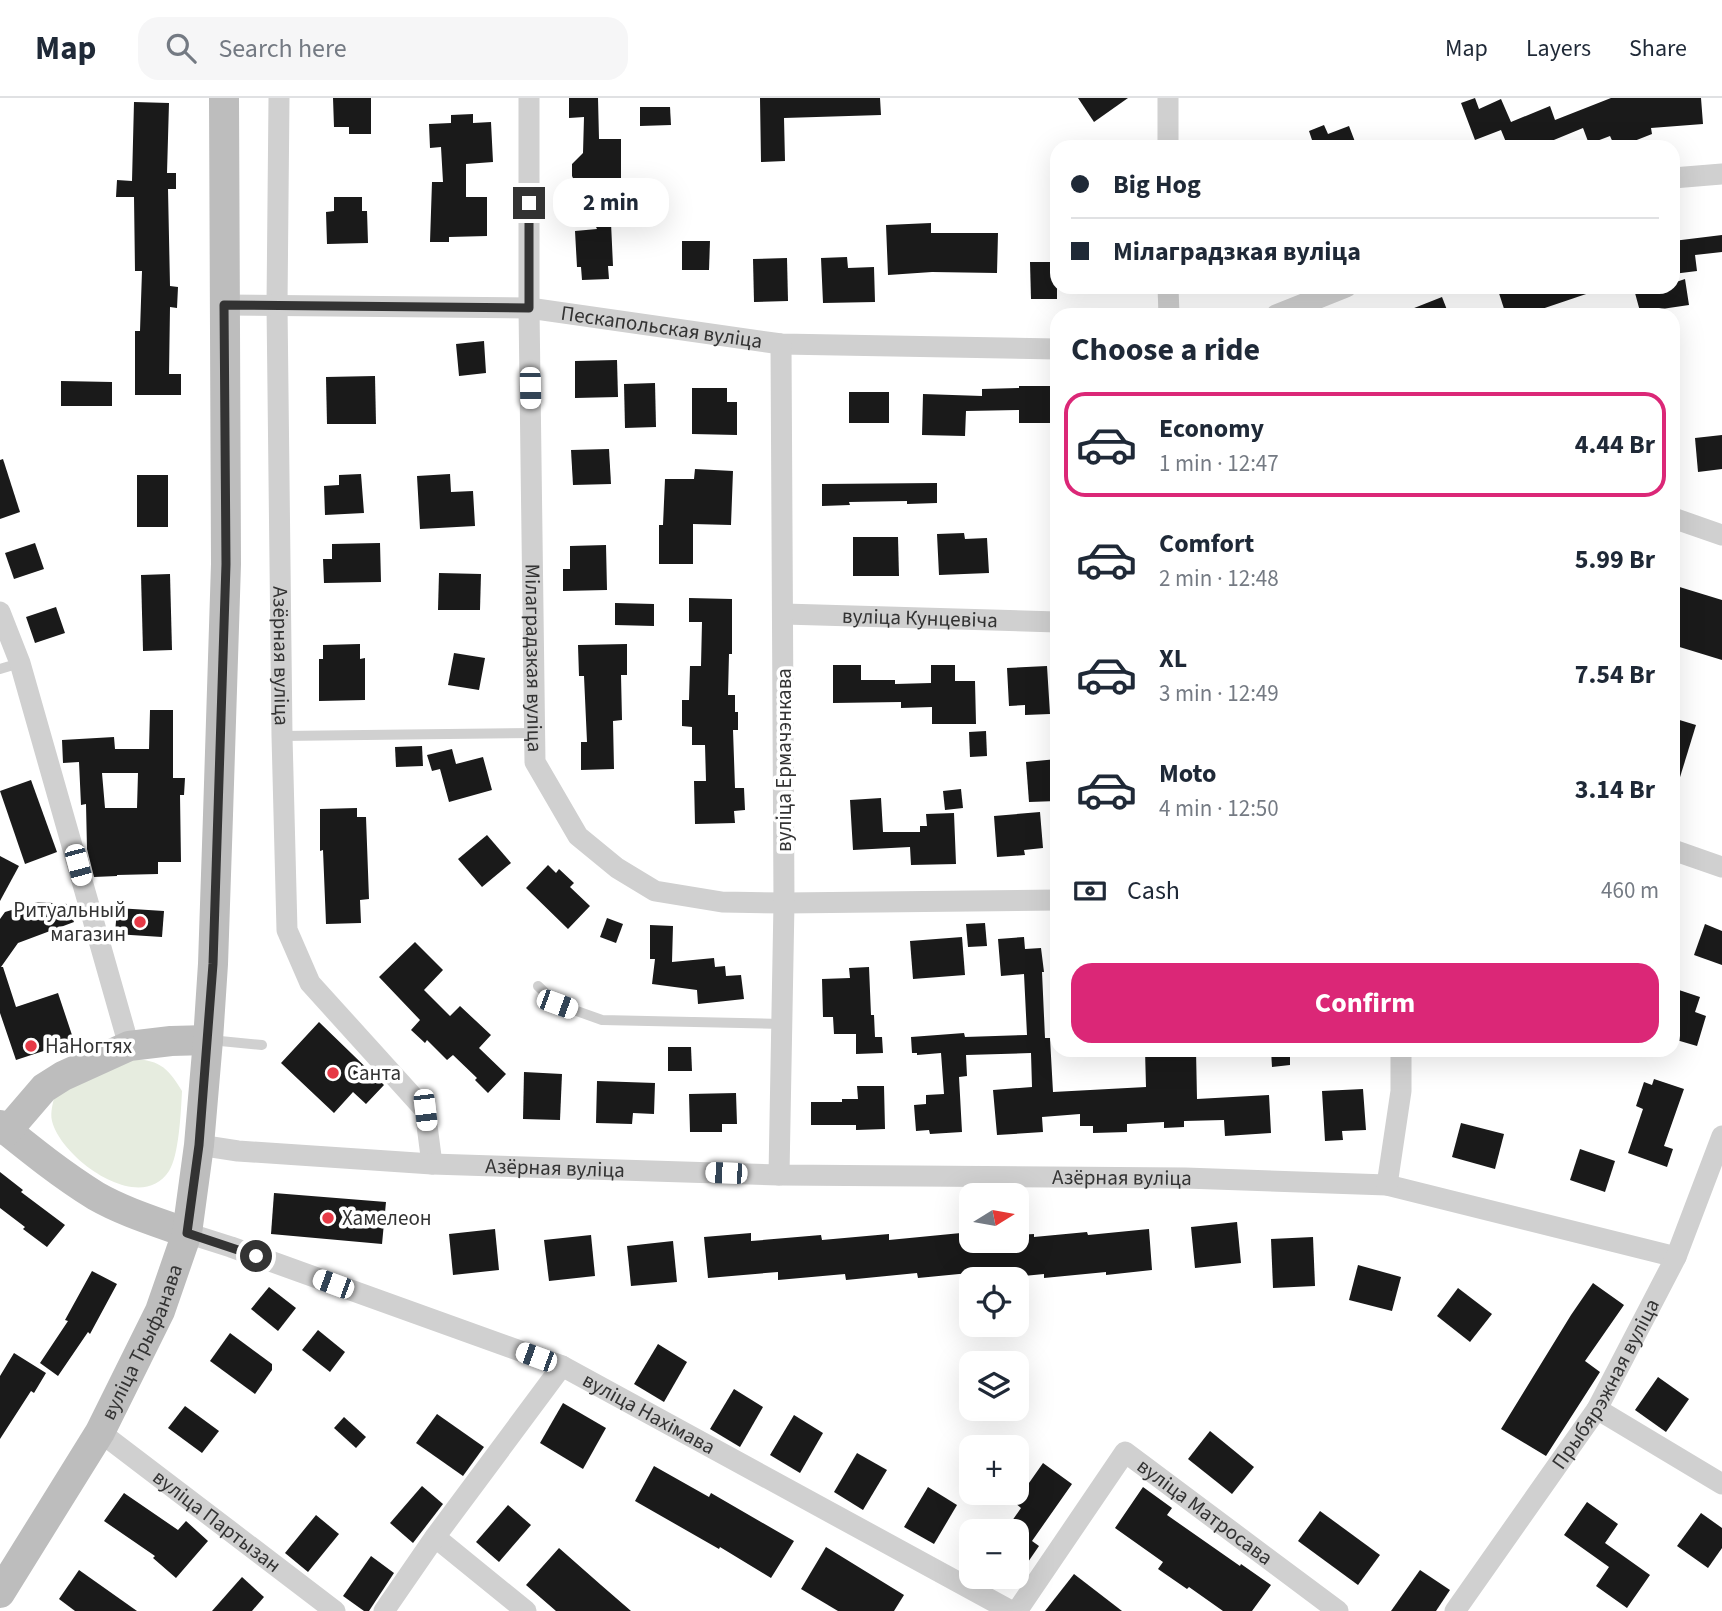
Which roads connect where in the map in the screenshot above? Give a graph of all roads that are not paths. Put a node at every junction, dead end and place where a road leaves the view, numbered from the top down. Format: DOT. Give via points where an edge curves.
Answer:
graph roads {
  1 [pos="224,98"];
  2 [pos="279,98"];
  3 [pos="529,98"];
  4 [pos="1168,98"];
  5 [pos="1168,140"];
  6 [pos="1722,174"];
  7 [pos="1680,177"];
  8 [pos="1328,294"];
  9 [pos="224,305"];
  10 [pos="277,305"];
  11 [pos="529,308"];
  12 [pos="1294,308"];
  13 [pos="781,344"];
  14 [pos="1050,349"];
  15 [pos="1680,521"];
  16 [pos="1722,535"];
  17 [pos="0,612"];
  18 [pos="783,614"];
  19 [pos="1050,622"];
  20 [pos="10,666"];
  21 [pos="535,733"];
  22 [pos="282,736"];
  23 [pos="1680,852"];
  24 [pos="1722,867"];
  25 [pos="1050,900"];
  26 [pos="784,903"];
  27 [pos="538,986"];
  28 [pos="782,1024"];
  29 [pos="208,1040"];
  30 [pos="262,1045"];
  31 [pos="129,1046"];
  32 [pos="1401,1057"];
  33 [pos="4,1128"];
  34 [pos="1722,1136"];
  35 [pos="199,1145"];
  36 [pos="432,1164"];
  37 [pos="779,1175"];
  38 [pos="1387,1185"];
  39 [pos="187,1233"];
  40 [pos="1676,1258"];
  41 [pos="562,1366"];
  42 [pos="1597,1409"];
  43 [pos="100,1432"];
  44 [pos="1722,1484"];
  45 [pos="435,1537"];
  46 [pos="0,1593"];
  47 [pos="335,1611"];
  48 [pos="384,1611"];
  49 [pos="526,1611"];
  50 [pos="1011,1611"];
  51 [pos="1017,1611"];
  52 [pos="1338,1611"];
  53 [pos="1455,1611"];
  1 -- 9 [label="street, вуліца Трыфанава"];
  2 -- 10 [label="street, Азёрная вуліца"];
  3 -- 11 [label="street, Мілаградзкая вуліца"];
  4 -- 5 [label="street"];
  6 -- 7 [label="street"];
  8 -- 12 [label="street"];
  9 -- 10 [label="street, Пескапольская вуліца"];
  9 -- 29 [label="street, вуліца Трыфанава" via="226,564"];
  10 -- 11 [label="street, Пескапольская вуліца"];
  10 -- 22 [label="street, Азёрная вуліца"];
  11 -- 13 [label="street, Пескапольская вуліца"];
  11 -- 21 [label="street, Мілаградзкая вуліца"];
  13 -- 14 [label="street, Пескапольская вуліца"];
  13 -- 18 [label="street, вуліца Ермачэнкава"];
  15 -- 16 [label="street"];
  17 -- 20 [label="street"];
  18 -- 19 [label="street, вуліца Кунцевіча"];
  18 -- 26 [label="street, вуліца Ермачэнкава"];
  20 -- 31 [label="street"];
  21 -- 22 [label="lane"];
  21 -- 26 [label="street, Мілаградзкая вуліца" via="535,762 578,836 617,868 655,891 722,901"];
  22 -- 36 [label="street, Азёрная вуліца" via="287,930 310,984 425,1110"];
  23 -- 24 [label="street"];
  25 -- 26 [label="street, Мілаградзкая вуліца"];
  26 -- 28 [label="street, вуліца Ермачэнкава"];
  27 -- 28 [label="lane" via="557,1004 602,1020"];
  28 -- 37 [label="street, вуліца Ермачэнкава"];
  29 -- 30 [label="lane"];
  29 -- 31 [label="street"];
  29 -- 35 [label="street, вуліца Трыфанава"];
  31 -- 33 [label="street" via="44,1088"];
  32 -- 38 [label="street" via="1401,1091"];
  33 -- 39 [label="street" via="98,1197"];
  34 -- 40 [label="street, Прыбярэжная вуліца"];
  35 -- 36 [label="street, Азёрная вуліца"];
  35 -- 39 [label="street, вуліца Трыфанава"];
  36 -- 37 [label="street, Азёрная вуліца"];
  37 -- 38 [label="street, Азёрная вуліца" via="1185,1178"];
  38 -- 40 [label="street, Азёрная вуліца"];
  39 -- 41 [label="street, вуліца Нахімава"];
  39 -- 43 [label="street, вуліца Трыфанава" via="160,1311"];
  40 -- 42 [label="street, Прыбярэжная вуліца"];
  41 -- 45 [label="street"];
  41 -- 50 [label="street, вуліца Нахімава"];
  42 -- 44 [label="street"];
  42 -- 53 [label="street, Прыбярэжная вуліца"];
  43 -- 46 [label="street, вуліца Трыфанава"];
  43 -- 47 [label="street, вуліца Партызан"];
  45 -- 48 [label="street"];
  45 -- 49 [label="street"];
  51 -- 52 [label="street, вуліца Матросава" via="1125,1452"];
}
